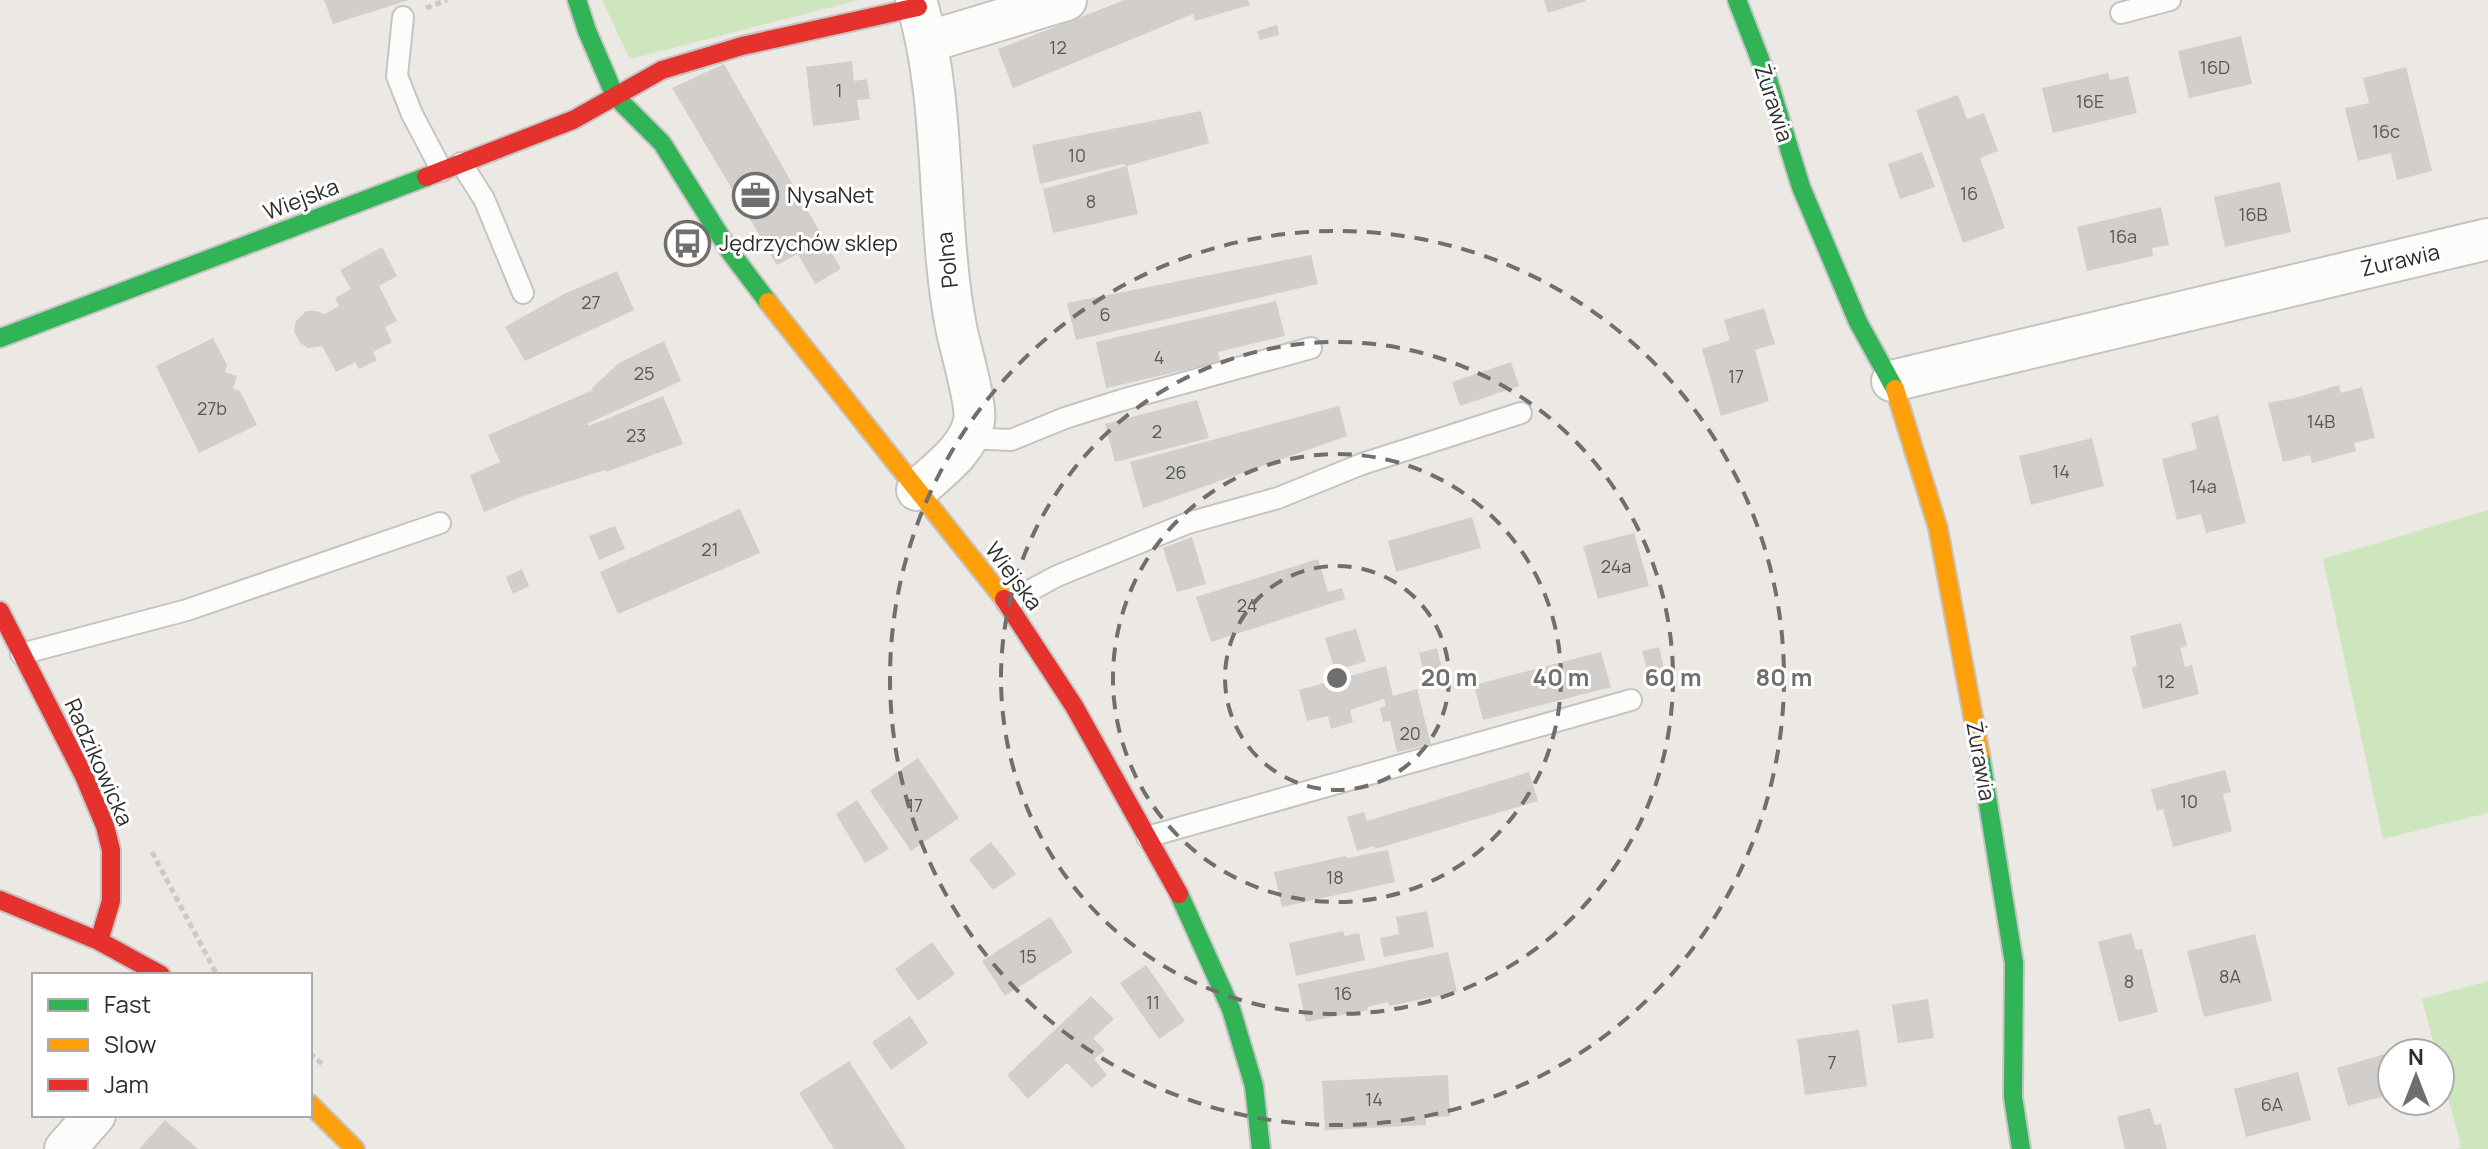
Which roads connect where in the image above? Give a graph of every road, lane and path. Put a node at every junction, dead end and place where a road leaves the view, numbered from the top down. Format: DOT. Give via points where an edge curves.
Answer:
graph roads {
  1 [pos="577,0"];
  2 [pos="1066,0"];
  3 [pos="1737,0"];
  4 [pos="2170,0"];
  5 [pos="2121,13"];
  6 [pos="921,16"];
  7 [pos="403,17"];
  8 [pos="615,96"];
  9 [pos="452,167"];
  10 [pos="2488,239"];
  11 [pos="523,293"];
  12 [pos="0,338"];
  13 [pos="1311,348"];
  14 [pos="1892,381"];
  15 [pos="1521,413"];
  16 [pos="968,438"];
  17 [pos="917,490"];
  18 [pos="440,523"];
  19 [pos="1007,603"];
  20 [pos="0,611"];
  21 [pos="21,654"];
  22 [pos="1631,700"];
  23 [pos="1147,837"];
  24 [pos="0,900"];
  25 [pos="99,941"];
  26 [pos="157,973"];
  27 [pos="312,1106"];
  28 [pos="93,1117"];
  29 [pos="65,1149"];
  30 [pos="355,1149"];
  31 [pos="1261,1149"];
  32 [pos="2021,1149"];
  1 -- 8 [label="street, Wiejska"];
  2 -- 6 [label="street"];
  3 -- 14 [label="street, Żurawia" via="1801,187 1858,322"];
  4 -- 5 [label="lane"];
  6 -- 8 [label="street" via="856,19 715,54 662,70"];
  6 -- 16 [label="street, Polna" via="937,127 951,303 975,418"];
  7 -- 9 [label="lane" via="397,76 412,114"];
  8 -- 9 [label="street, Wiejska" via="573,120"];
  8 -- 17 [label="street, Wiejska" via="662,143 731,253"];
  9 -- 11 [label="lane" via="484,199"];
  9 -- 12 [label="street, Wiejska"];
  10 -- 14 [label="street, Żurawia"];
  13 -- 16 [label="lane" via="1122,400 1011,440"];
  14 -- 32 [label="street, Żurawia" via="1938,528 1983,770 2014,963 2013,1097"];
  15 -- 19 [label="lane" via="1362,464 1278,498 1188,523 1057,576"];
  16 -- 17 [label="street"];
  17 -- 19 [label="street, Wiejska"];
  18 -- 21 [label="lane" via="187,610"];
  19 -- 23 [label="street, Wiejska" via="1074,706"];
  20 -- 21 [label="street, Radzikowicka"];
  21 -- 25 [label="street, Radzikowicka" via="105,826 111,850 111,901"];
  22 -- 23 [label="lane"];
  23 -- 31 [label="street, Wiejska" via="1188,910 1231,1009 1254,1086"];
  24 -- 25 [label="street"];
  25 -- 26 [label="street"];
  27 -- 30 [label="street"];
  28 -- 29 [label="street"];
}
